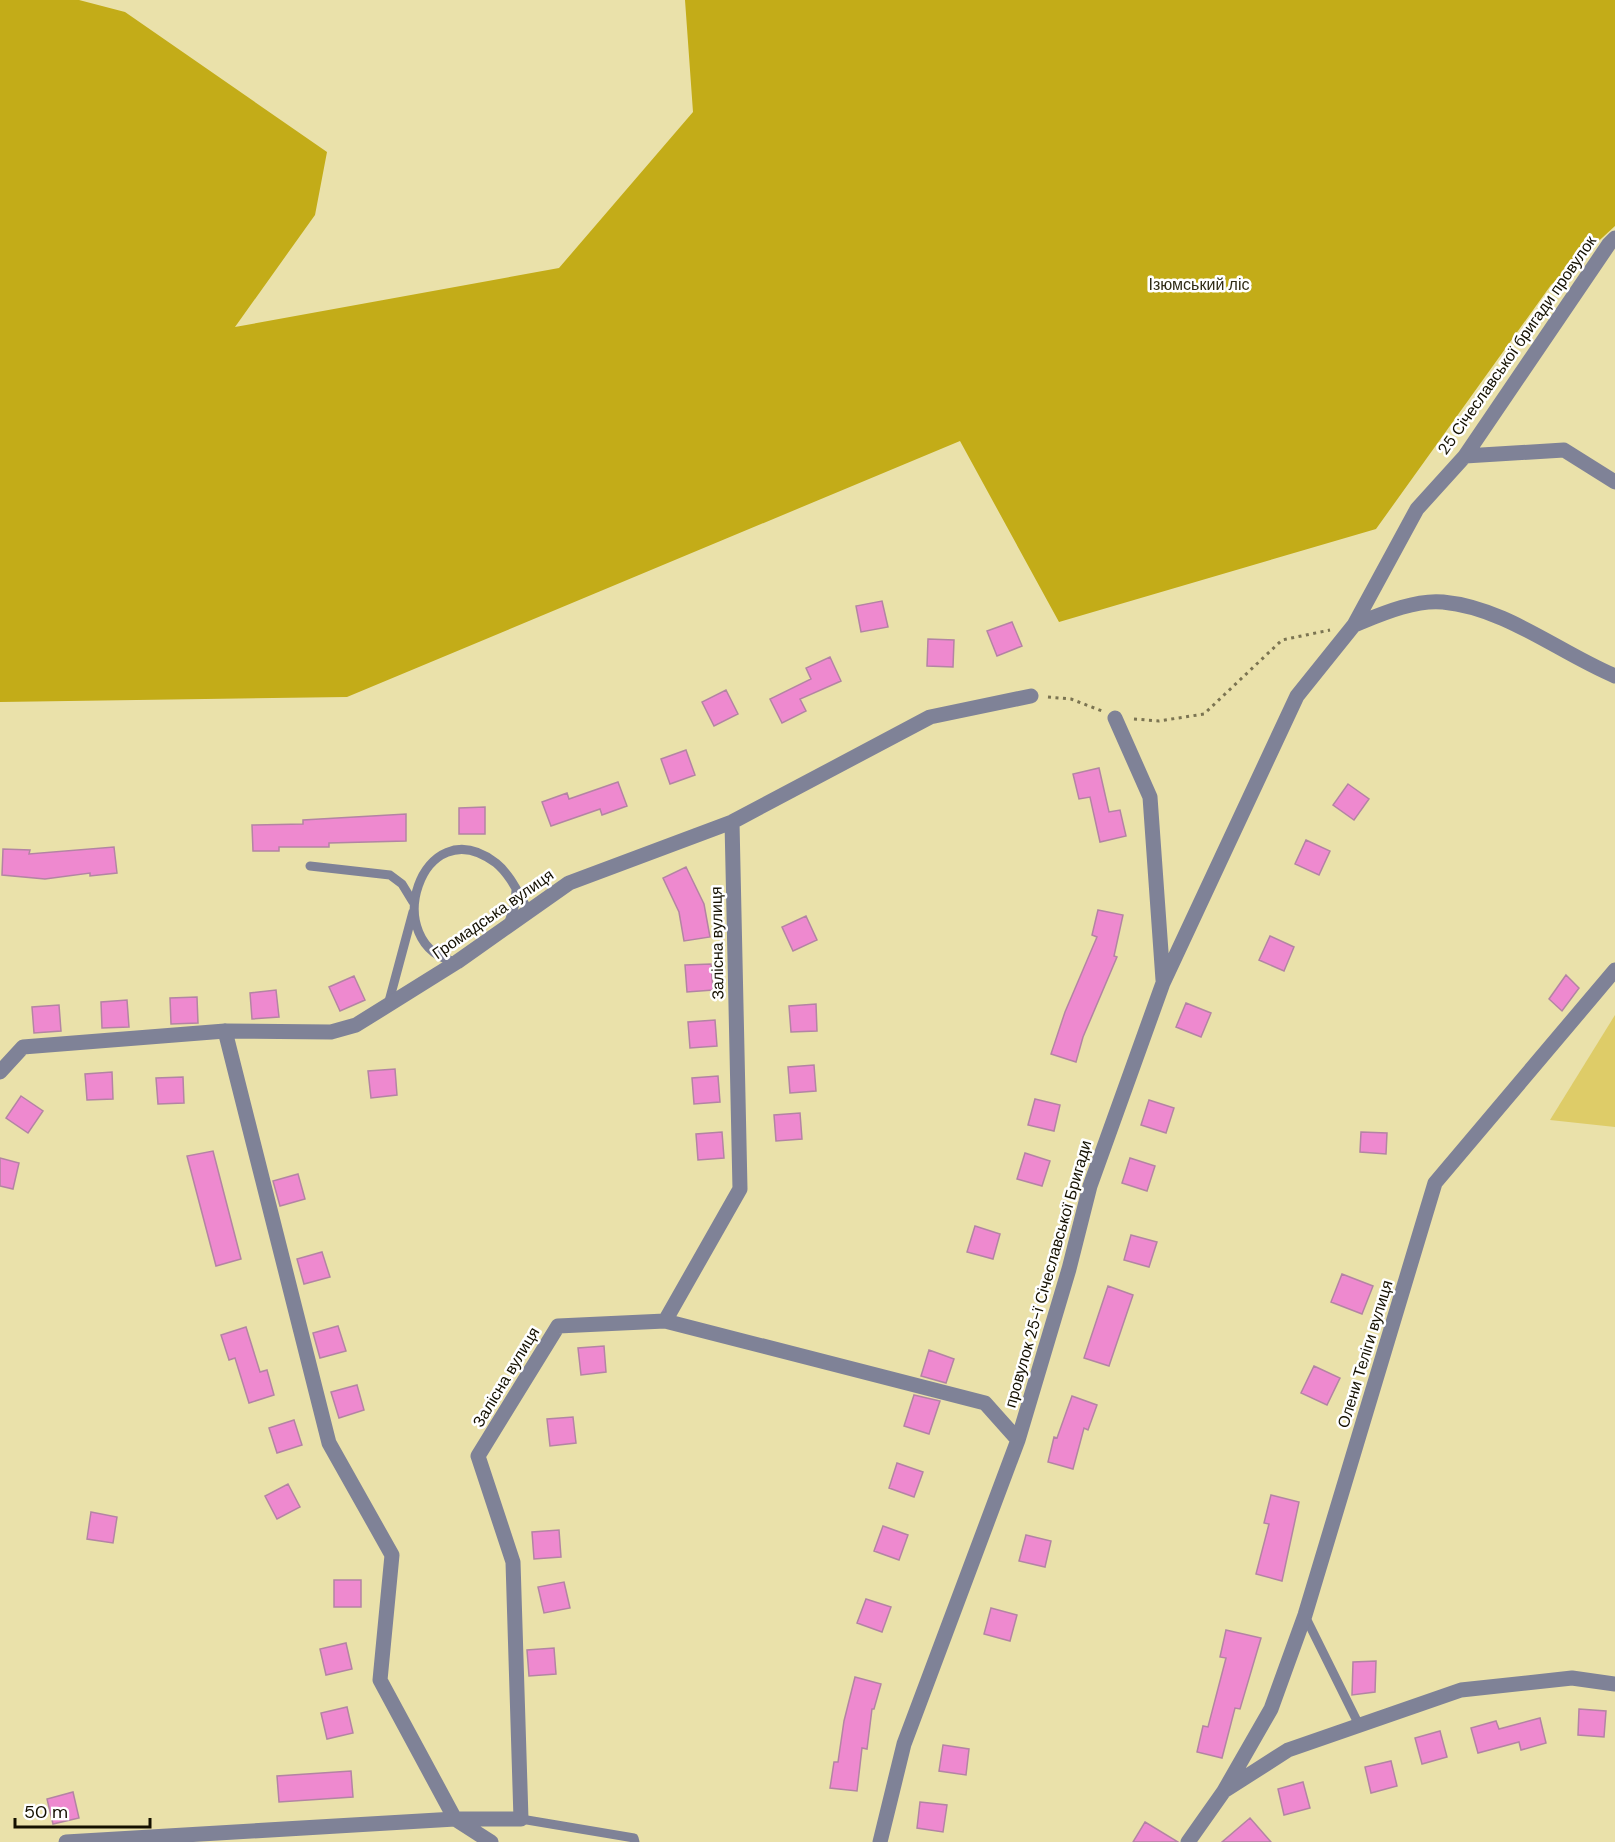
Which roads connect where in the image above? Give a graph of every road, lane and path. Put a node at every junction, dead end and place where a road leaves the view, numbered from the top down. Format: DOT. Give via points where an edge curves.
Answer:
graph roads {
  1 [pos="1615,238"];
  2 [pos="1465,456"];
  3 [pos="1615,482"];
  4 [pos="1354,625"];
  5 [pos="1615,676"];
  6 [pos="1031,696"];
  7 [pos="1115,718"];
  8 [pos="732,822"];
  9 [pos="310,866"];
  10 [pos="516,890"];
  11 [pos="544,903"];
  12 [pos="413,907"];
  13 [pos="530,913"];
  14 [pos="507,928"];
  15 [pos="457,962"];
  16 [pos="1615,970"];
  17 [pos="1163,983"];
  18 [pos="388,1007"];
  19 [pos="225,1031"];
  20 [pos="0,1072"];
  21 [pos="665,1321"];
  22 [pos="1018,1440"];
  23 [pos="1305,1615"];
  24 [pos="1615,1684"];
  25 [pos="1359,1727"];
  26 [pos="1224,1791"];
  27 [pos="455,1819"];
  28 [pos="521,1819"];
  29 [pos="66,1842"];
  30 [pos="491,1842"];
  31 [pos="635,1842"];
  32 [pos="880,1842"];
  33 [pos="1188,1842"];
  1 -- 2 [label="street, 25 Січеславської бригади провулок"];
  2 -- 3 [label="street" via="1564,450"];
  2 -- 4 [label="street, 25 Січеславської бригади провулок" via="1417,509"];
  4 -- 5 [label="street" via="1391,609 1441,601 1483,610"];
  4 -- 7 [label="path" via="1282,640 1204,714 1159,721"];
  4 -- 17 [label="street, провулок 25-ї Січеславської Бригади" via="1297,696"];
  6 -- 7 [label="path" via="1071,699"];
  6 -- 8 [label="street, Громадська вулиця" via="930,717"];
  7 -- 17 [label="street, провулок 25-ї Січеславської Бригади" via="1150,797"];
  8 -- 11 [label="street, Громадська вулиця" via="569,883"];
  8 -- 21 [label="street, Залісна вулиця" via="740,1189"];
  9 -- 12 [label="lane" via="390,875 402,884"];
  10 -- 11 [label="lane" via="531,903"];
  10 -- 12 [label="lane" via="487,857 457,849 438,857 417,883"];
  10 -- 13 [label="lane"];
  10 -- 14 [label="lane"];
  11 -- 13 [label="street, Громадська вулиця"];
  12 -- 15 [label="lane" via="431,951"];
  12 -- 18 [label="lane"];
  13 -- 14 [label="street, Громадська вулиця"];
  14 -- 15 [label="street, Громадська вулиця"];
  15 -- 18 [label="street, Громадська вулиця"];
  16 -- 23 [label="street, Олени Теліги вулиця" via="1435,1183"];
  17 -- 22 [label="street, провулок 25-ї Січеславської Бригади" via="1090,1186"];
  18 -- 19 [label="street, Громадська вулиця" via="356,1025 331,1032"];
  19 -- 20 [label="street, Громадська вулиця" via="23,1047"];
  19 -- 27 [label="street" via="329,1443 392,1555 380,1680"];
  21 -- 22 [label="street, провулок 25-ї Січеславської Бригади" via="985,1403"];
  21 -- 28 [label="street, Залісна вулиця" via="558,1326 478,1456 513,1562"];
  22 -- 32 [label="street, провулок 25-ї Січеславської Бригади" via="904,1743"];
  23 -- 25 [label="lane"];
  23 -- 26 [label="street, Олени Теліги вулиця" via="1271,1709"];
  24 -- 25 [label="street, Олени Теліги вулиця" via="1572,1678 1461,1690"];
  25 -- 26 [label="street, Олени Теліги вулиця" via="1288,1750"];
  26 -- 33 [label="street, Олени Теліги вулиця"];
  27 -- 28 [label="street"];
  27 -- 29 [label="street"];
  27 -- 30 [label="street"];
  28 -- 31 [label="lane" via="634,1838"];
}
